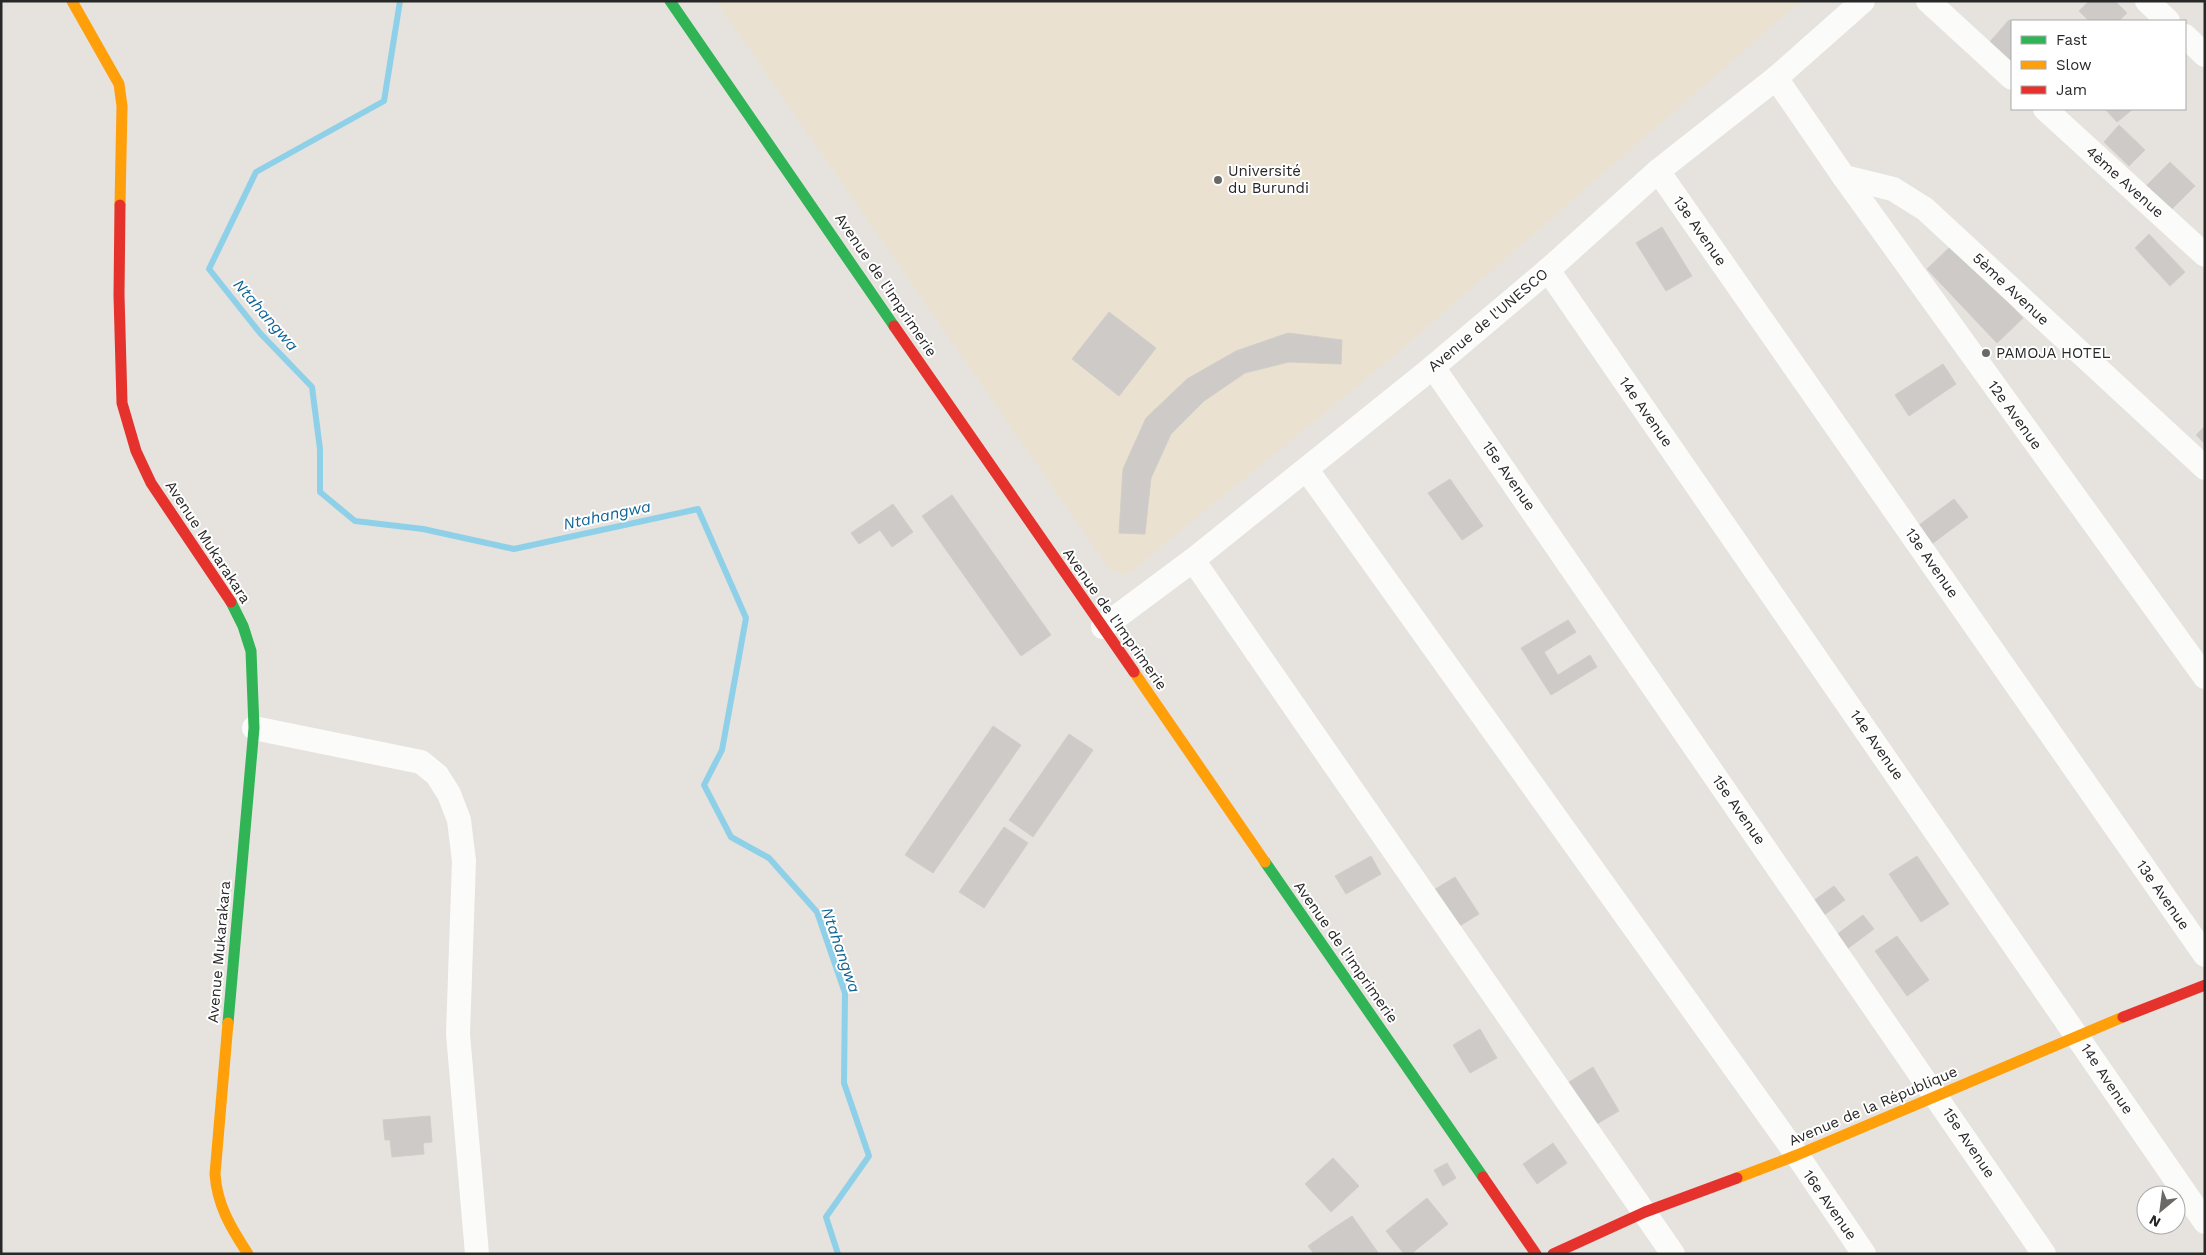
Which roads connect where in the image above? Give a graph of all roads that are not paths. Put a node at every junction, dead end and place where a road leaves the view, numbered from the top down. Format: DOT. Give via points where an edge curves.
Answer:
graph roads {
  1 [pos="72,1"];
  2 [pos="670,1"];
  3 [pos="1863,1"];
  4 [pos="1928,1"];
  5 [pos="2147,1"];
  6 [pos="2167,20"];
  7 [pos="2186,37"];
  8 [pos="2205,55"];
  9 [pos="2011,77"];
  10 [pos="1776,78"];
  11 [pos="2046,110"];
  12 [pos="1658,171"];
  13 [pos="1844,177"];
  14 [pos="2205,255"];
  15 [pos="1548,270"];
  16 [pos="1433,367"];
  17 [pos="2205,468"];
  18 [pos="1307,470"];
  19 [pos="1194,560"];
  20 [pos="1103,627"];
  21 [pos="2205,677"];
  22 [pos="254,728"];
  23 [pos="2205,955"];
  24 [pos="2205,985"];
  25 [pos="2077,1035"];
  26 [pos="1936,1096"];
  27 [pos="1797,1156"];
  28 [pos="1645,1212"];
  29 [pos="2205,1222"];
  30 [pos="248,1254"];
  31 [pos="478,1254"];
  32 [pos="1536,1254"];
  33 [pos="1553,1254"];
  34 [pos="1673,1254"];
  35 [pos="1864,1254"];
  36 [pos="2044,1254"];
  1 -- 22 [label="street, Avenue Mukarakara" via="119,84 122,106 119,276 122,403 136,452 151,483 227,594 243,626 251,652"];
  2 -- 20 [label="street, Avenue de l'Imprimerie"];
  3 -- 10 [label="street, Avenue de l'UNESCO"];
  4 -- 9 [label="street"];
  5 -- 6 [label="street"];
  7 -- 8 [label="street"];
  10 -- 12 [label="street, Avenue de l'UNESCO"];
  10 -- 13 [label="street, 12e Avenue"];
  11 -- 14 [label="street, 4ème Avenue"];
  12 -- 15 [label="street, Avenue de l'UNESCO"];
  12 -- 23 [label="street, 13e Avenue"];
  13 -- 17 [label="street, 5ème Avenue" via="1893,189 1924,209"];
  13 -- 21 [label="street, 12e Avenue"];
  15 -- 16 [label="street, Avenue de l'UNESCO"];
  15 -- 25 [label="street, 14e Avenue"];
  16 -- 18 [label="street, Avenue de l'UNESCO"];
  16 -- 26 [label="street, 15e Avenue"];
  18 -- 19 [label="street, Avenue de l'UNESCO"];
  18 -- 27 [label="street, 16e Avenue"];
  19 -- 20 [label="street, Avenue de l'UNESCO"];
  19 -- 28 [label="street"];
  20 -- 32 [label="street, Avenue de l'Imprimerie"];
  22 -- 30 [label="street, Avenue Mukarakara" via="214,1174 215,1194 221,1210"];
  22 -- 31 [label="street" via="421,762 437,775 448,794 459,820 464,862 458,1034"];
  24 -- 25 [label="street, Avenue de la République"];
  25 -- 26 [label="street, Avenue de la République"];
  25 -- 29 [label="street, 14e Avenue"];
  26 -- 27 [label="street, Avenue de la République"];
  26 -- 36 [label="street, 15e Avenue"];
  27 -- 28 [label="street, Avenue de la République"];
  27 -- 35 [label="street, 16e Avenue"];
  28 -- 33 [label="street, Avenue de la République"];
  28 -- 34 [label="street"];
}
